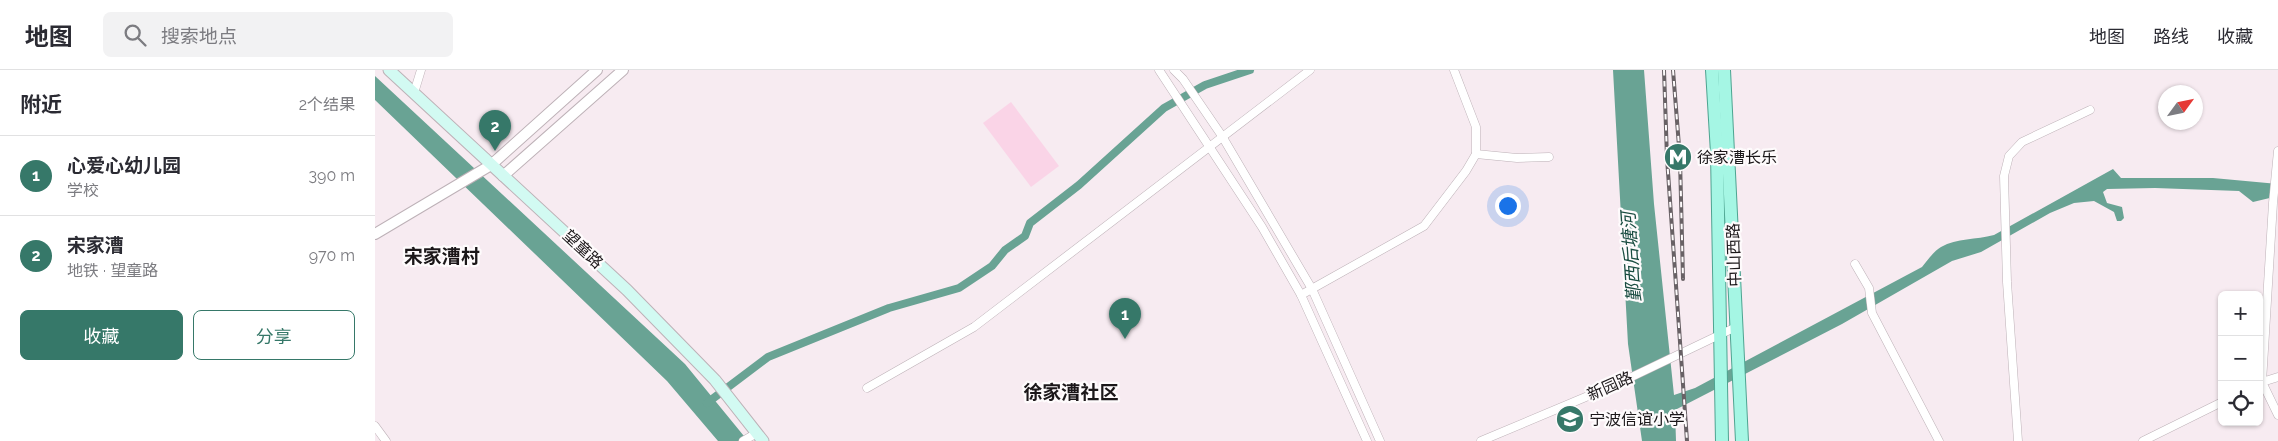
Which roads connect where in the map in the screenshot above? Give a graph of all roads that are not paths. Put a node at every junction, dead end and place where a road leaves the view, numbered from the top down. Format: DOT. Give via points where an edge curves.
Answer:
graph roads {
  1 [pos="389,70"];
  2 [pos="421,70"];
  3 [pos="597,70"];
  4 [pos="623,70"];
  5 [pos="1159,70"];
  6 [pos="1174,70"];
  7 [pos="1311,70"];
  8 [pos="1454,70"];
  9 [pos="1712,70"];
  10 [pos="1724,70"];
  11 [pos="413,92"];
  12 [pos="2090,110"];
  13 [pos="1222,136"];
  14 [pos="1210,146"];
  15 [pos="2278,151"];
  16 [pos="1476,154"];
  17 [pos="1549,157"];
  18 [pos="486,168"];
  19 [pos="503,176"];
  20 [pos="375,234"];
  21 [pos="1855,264"];
  22 [pos="1312,289"];
  23 [pos="1301,295"];
  24 [pos="1736,327"];
  25 [pos="1719,335"];
  26 [pos="2278,377"];
  27 [pos="2261,381"];
  28 [pos="2263,381"];
  29 [pos="2263,386"];
  30 [pos="867,388"];
  31 [pos="2218,404"];
  32 [pos="2278,415"];
  33 [pos="375,426"];
  34 [pos="760,437"];
  35 [pos="744,440"];
  36 [pos="386,441"];
  37 [pos="1367,441"];
  38 [pos="1380,441"];
  39 [pos="1481,441"];
  40 [pos="1722,441"];
  41 [pos="1741,441"];
  42 [pos="1939,441"];
  43 [pos="2018,441"];
  44 [pos="2143,441"];
  1 -- 11 [label="main road, 望童路"];
  2 -- 11 [label="street"];
  3 -- 18 [label="street"];
  4 -- 19 [label="street"];
  5 -- 14 [label="street"];
  6 -- 13 [label="street"];
  7 -- 13 [label="street"];
  8 -- 16 [label="street" via="1476,127"];
  9 -- 25 [label="main road, 中山西路" via="1717,153"];
  10 -- 24 [label="main road, 中山西路"];
  11 -- 18 [label="main road, 望童路"];
  12 -- 43 [label="street" via="2022,142 2009,156 2004,176"];
  13 -- 14 [label="street"];
  13 -- 22 [label="street"];
  14 -- 23 [label="street"];
  14 -- 30 [label="street" via="973,327"];
  15 -- 27 [label="street"];
  16 -- 17 [label="street"];
  16 -- 22 [label="street" via="1424,226"];
  18 -- 19 [label="main road, 望童路"];
  18 -- 20 [label="street"];
  19 -- 34 [label="main road, 望童路" via="627,290 715,380"];
  21 -- 42 [label="street" via="1869,288 1872,313"];
  22 -- 23 [label="street"];
  22 -- 38 [label="street"];
  23 -- 37 [label="street"];
  24 -- 25 [label="street, 新园路"];
  24 -- 41 [label="main road, 中山西路"];
  25 -- 39 [label="street, 新园路" via="1619,383"];
  25 -- 40 [label="main road, 中山西路"];
  26 -- 28 [label="street"];
  29 -- 32 [label="street"];
  31 -- 44 [label="street"];
  33 -- 36 [label="street"];
  34 -- 35 [label="street"];
}
